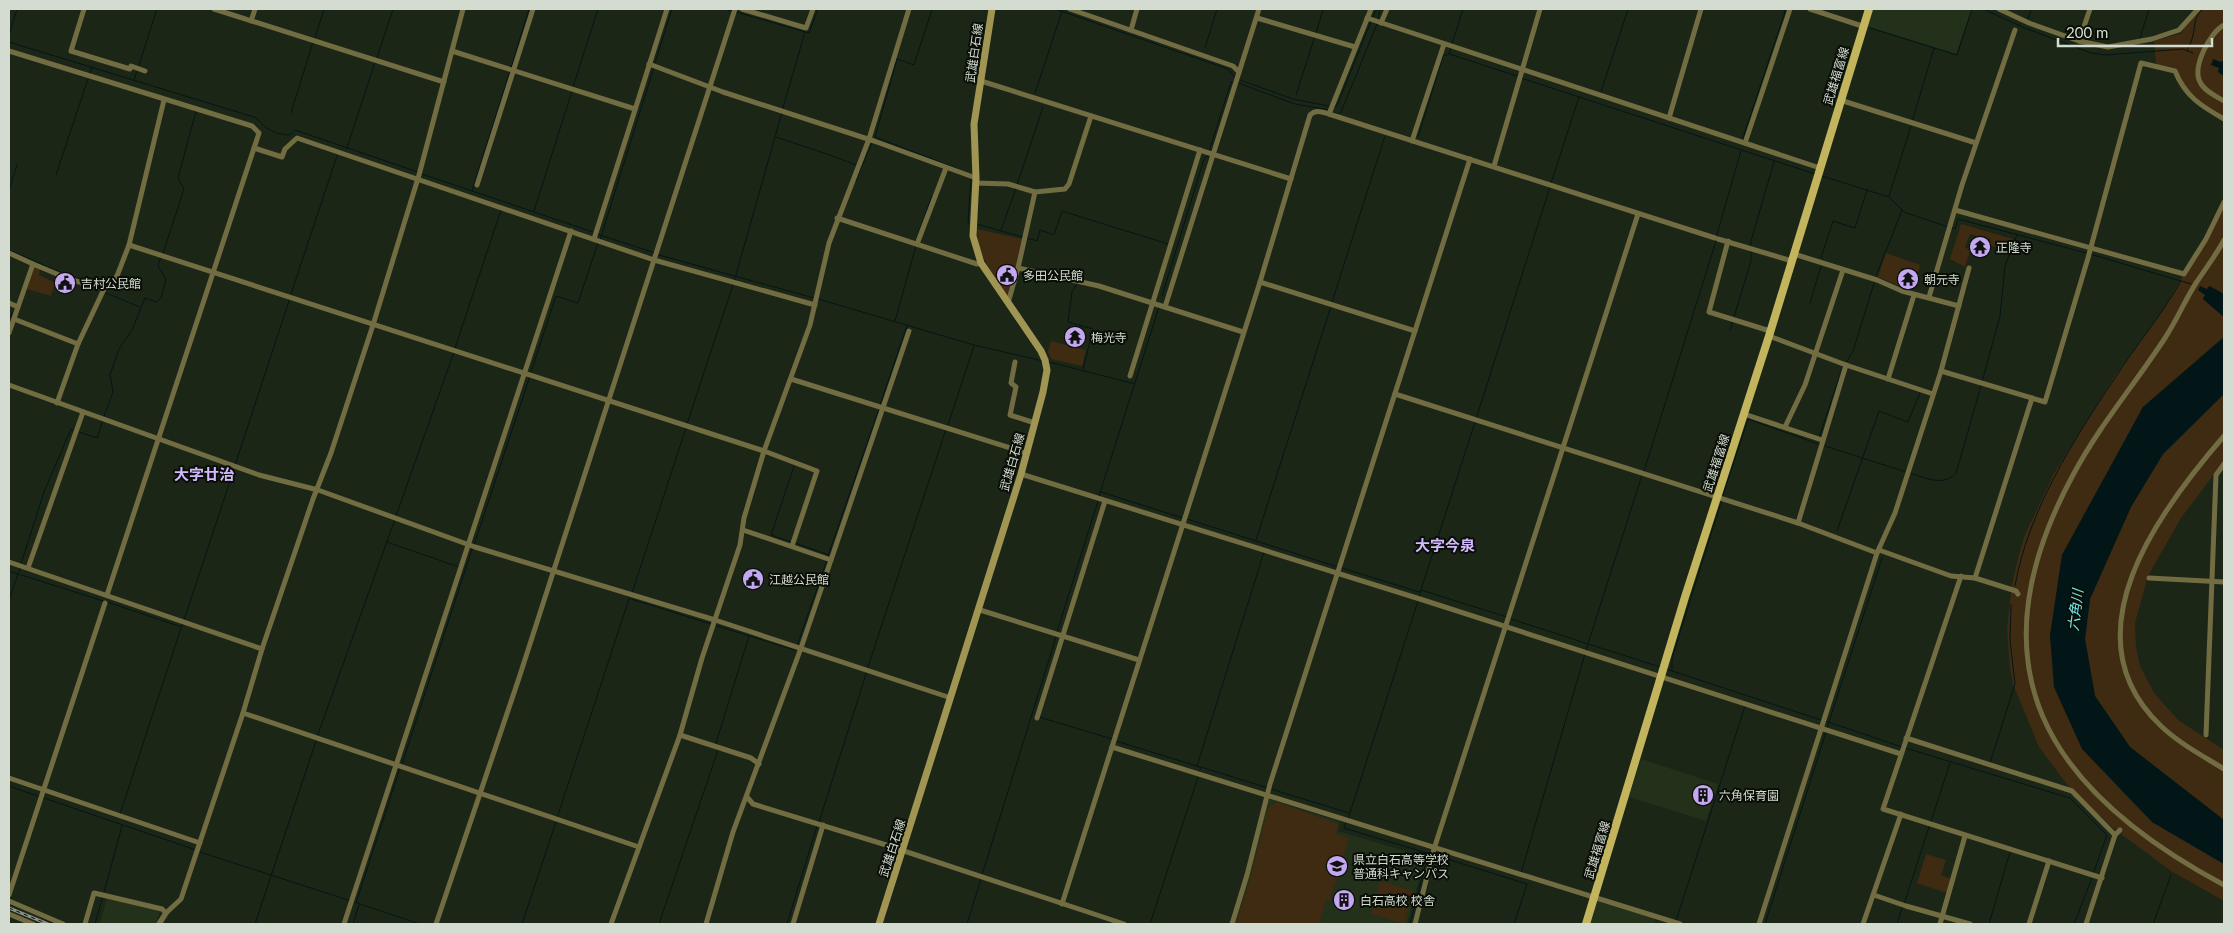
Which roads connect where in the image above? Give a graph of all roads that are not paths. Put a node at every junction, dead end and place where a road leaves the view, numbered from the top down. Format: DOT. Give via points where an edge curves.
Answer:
graph roads {
  1 [pos="84,9"];
  2 [pos="214,9"];
  3 [pos="255,9"];
  4 [pos="463,9"];
  5 [pos="533,9"];
  6 [pos="667,9"];
  7 [pos="742,9"];
  8 [pos="813,9"];
  9 [pos="909,9"];
  10 [pos="992,9"];
  11 [pos="1070,9"];
  12 [pos="1137,9"];
  13 [pos="1259,9"];
  14 [pos="1371,9"];
  15 [pos="1386,9"];
  16 [pos="1540,9"];
  17 [pos="1701,9"];
  18 [pos="1790,9"];
  19 [pos="1810,9"];
  20 [pos="1869,9"];
  21 [pos="1999,9"];
  22 [pos="2090,9"];
  23 [pos="2198,9"];
  24 [pos="734,11"];
  25 [pos="1257,18"];
  26 [pos="1368,18"];
  27 [pos="251,21"];
  28 [pos="1380,22"];
  29 [pos="2224,25"];
  30 [pos="1862,26"];
  31 [pos="1131,30"];
  32 [pos="2015,30"];
  33 [pos="2079,41"];
  34 [pos="1445,44"];
  35 [pos="1356,47"];
  36 [pos="452,51"];
  37 [pos="9,53"];
  38 [pos="652,65"];
  39 [pos="511,69"];
  40 [pos="141,70"];
  41 [pos="1521,72"];
  42 [pos="1238,75"];
  43 [pos="981,81"];
  44 [pos="444,82"];
  45 [pos="710,87"];
  46 [pos="164,100"];
  47 [pos="1840,100"];
  48 [pos="2224,101"];
  49 [pos="635,109"];
  50 [pos="1330,113"];
  51 [pos="1091,116"];
  52 [pos="1669,118"];
  53 [pos="2224,119"];
  54 [pos="872,140"];
  55 [pos="1412,141"];
  56 [pos="1743,143"];
  57 [pos="1976,143"];
  58 [pos="254,148"];
  59 [pos="1200,150"];
  60 [pos="1211,154"];
  61 [pos="1470,159"];
  62 [pos="1494,166"];
  63 [pos="946,168"];
  64 [pos="1818,173"];
  65 [pos="419,175"];
  66 [pos="973,179"];
  67 [pos="1291,179"];
  68 [pos="477,185"];
  69 [pos="1035,192"];
  70 [pos="2224,202"];
  71 [pos="1956,210"];
  72 [pos="1638,214"];
  73 [pos="837,218"];
  74 [pos="572,231"];
  75 [pos="597,237"];
  76 [pos="2224,240"];
  77 [pos="1728,242"];
  78 [pos="916,244"];
  79 [pos="129,245"];
  80 [pos="9,253"];
  81 [pos="2090,253"];
  82 [pos="655,256"];
  83 [pos="1793,257"];
  84 [pos="981,262"];
  85 [pos="33,264"];
  86 [pos="1018,268"];
  87 [pos="1969,268"];
  88 [pos="1843,270"];
  89 [pos="213,273"];
  90 [pos="1260,282"];
  91 [pos="104,289"];
  92 [pos="1914,294"];
  93 [pos="1929,297"];
  94 [pos="816,301"];
  95 [pos="9,303"];
  96 [pos="1008,303"];
  97 [pos="1159,305"];
  98 [pos="1959,306"];
  99 [pos="18,308"];
  100 [pos="14,319"];
  101 [pos="373,325"];
  102 [pos="909,331"];
  103 [pos="1415,331"];
  104 [pos="1243,332"];
  105 [pos="9,333"];
  106 [pos="1770,333"];
  107 [pos="78,344"];
  108 [pos="1816,354"];
  109 [pos="1015,362"];
  110 [pos="1844,364"];
  111 [pos="1941,371"];
  112 [pos="528,375"];
  113 [pos="1130,376"];
  114 [pos="791,378"];
  115 [pos="1888,379"];
  116 [pos="9,385"];
  117 [pos="1395,394"];
  118 [pos="1933,394"];
  119 [pos="2032,398"];
  120 [pos="608,401"];
  121 [pos="58,403"];
  122 [pos="881,407"];
  123 [pos="83,412"];
  124 [pos="1744,414"];
  125 [pos="1035,423"];
  126 [pos="1785,428"];
  127 [pos="2224,436"];
  128 [pos="159,438"];
  129 [pos="1821,442"];
  130 [pos="1563,448"];
  131 [pos="764,451"];
  132 [pos="1026,453"];
  133 [pos="2224,464"];
  134 [pos="1021,474"];
  135 [pos="318,490"];
  136 [pos="1720,498"];
  137 [pos="1105,501"];
  138 [pos="1184,520"];
  139 [pos="1798,522"];
  140 [pos="743,530"];
  141 [pos="792,544"];
  142 [pos="472,546"];
  143 [pos="1878,552"];
  144 [pos="828,559"];
  145 [pos="9,562"];
  146 [pos="23,567"];
  147 [pos="1339,569"];
  148 [pos="553,571"];
  149 [pos="1961,576"];
  150 [pos="1975,578"];
  151 [pos="2149,578"];
  152 [pos="2212,581"];
  153 [pos="2224,582"];
  154 [pos="2018,594"];
  155 [pos="107,595"];
  156 [pos="104,603"];
  157 [pos="980,610"];
  158 [pos="714,623"];
  159 [pos="1506,626"];
  160 [pos="1063,636"];
  161 [pos="798,647"];
  162 [pos="262,649"];
  163 [pos="1139,660"];
  164 [pos="1662,675"];
  165 [pos="951,698"];
  166 [pos="243,714"];
  167 [pos="1038,716"];
  168 [pos="1824,729"];
  169 [pos="680,735"];
  170 [pos="2206,735"];
  171 [pos="1114,742"];
  172 [pos="1903,746"];
  173 [pos="759,764"];
  174 [pos="399,766"];
  175 [pos="2224,769"];
  176 [pos="9,778"];
  177 [pos="479,793"];
  178 [pos="1268,794"];
  179 [pos="42,795"];
  180 [pos="747,797"];
  181 [pos="1901,814"];
  182 [pos="820,824"];
  183 [pos="2120,830"];
  184 [pos="2115,835"];
  185 [pos="1965,836"];
  186 [pos="640,847"];
  187 [pos="199,848"];
  188 [pos="902,850"];
  189 [pos="1433,853"];
  190 [pos="2049,861"];
  191 [pos="2099,877"];
  192 [pos="2224,885"];
  193 [pos="1874,894"];
  194 [pos="9,895"];
  195 [pos="1595,897"];
  196 [pos="9,901"];
  197 [pos="1062,904"];
  198 [pos="166,913"];
  199 [pos="9,914"];
  200 [pos="1942,916"];
  201 [pos="1677,923"];
  202 [pos="33,924"];
  203 [pos="63,924"];
  204 [pos="85,924"];
  205 [pos="160,924"];
  206 [pos="344,924"];
  207 [pos="436,924"];
  208 [pos="611,924"];
  209 [pos="706,924"];
  210 [pos="793,924"];
  211 [pos="879,924"];
  212 [pos="1124,924"];
  213 [pos="1232,924"];
  214 [pos="1415,924"];
  215 [pos="1586,924"];
  216 [pos="1759,924"];
  217 [pos="1863,924"];
  218 [pos="1940,924"];
  219 [pos="1970,924"];
  220 [pos="2029,924"];
  221 [pos="2086,924"];
  1 -- 40 [label="street" via="71,51"];
  2 -- 27 [label="street"];
  3 -- 27 [label="street"];
  4 -- 36 [label="street"];
  5 -- 39 [label="street"];
  6 -- 38 [label="street"];
  7 -- 8 [label="street" via="806,28"];
  9 -- 54 [label="street"];
  10 -- 43 [label="main road, 武雄白石線"];
  11 -- 31 [label="street"];
  12 -- 31 [label="street"];
  13 -- 25 [label="street"];
  14 -- 26 [label="street"];
  15 -- 28 [label="street"];
  16 -- 41 [label="street"];
  17 -- 52 [label="street"];
  18 -- 56 [label="street"];
  19 -- 30 [label="street"];
  20 -- 30 [label="main road, 武雄福富線"];
  21 -- 33 [label="street"];
  22 -- 33 [label="street"];
  23 -- 33 [label="street" via="2178,30 2152,39 2108,47"];
  24 -- 45 [label="street"];
  25 -- 35 [label="street"];
  25 -- 42 [label="street"];
  26 -- 28 [label="street"];
  26 -- 35 [label="street"];
  27 -- 44 [label="street"];
  28 -- 34 [label="street"];
  29 -- 48 [label="street" via="2212,35 2197,74 2205,90"];
  30 -- 47 [label="main road, 武雄福富線"];
  31 -- 42 [label="street" via="1233,66"];
  32 -- 57 [label="street"];
  34 -- 41 [label="street"];
  34 -- 55 [label="street"];
  35 -- 50 [label="street"];
  36 -- 39 [label="street"];
  36 -- 44 [label="street"];
  37 -- 46 [label="street"];
  38 -- 45 [label="street"];
  38 -- 49 [label="street"];
  39 -- 49 [label="street"];
  39 -- 68 [label="street"];
  41 -- 52 [label="street"];
  41 -- 62 [label="street"];
  42 -- 60 [label="street"];
  43 -- 51 [label="street"];
  43 -- 66 [label="main road, 武雄白石線" via="974,124"];
  44 -- 65 [label="street"];
  45 -- 54 [label="street"];
  45 -- 82 [label="street"];
  46 -- 58 [label="street" via="252,126 259,134"];
  46 -- 79 [label="street"];
  47 -- 57 [label="street"];
  47 -- 64 [label="main road, 武雄福富線"];
  49 -- 75 [label="street"];
  50 -- 55 [label="street"];
  50 -- 67 [label="street" via="1318,111 1310,115"];
  51 -- 59 [label="street"];
  51 -- 69 [label="street" via="1066,189"];
  52 -- 56 [label="street"];
  53 -- 81 [label="street" via="2190,97 2175,70 2140,63"];
  54 -- 63 [label="street"];
  54 -- 73 [label="street"];
  55 -- 61 [label="street"];
  56 -- 64 [label="street"];
  57 -- 71 [label="street"];
  58 -- 65 [label="street" via="282,157 285,149 298,138"];
  58 -- 89 [label="street"];
  59 -- 60 [label="street"];
  59 -- 97 [label="street" via="1170,245"];
  60 -- 67 [label="street"];
  60 -- 97 [label="street"];
  61 -- 62 [label="street"];
  61 -- 103 [label="street"];
  62 -- 72 [label="street"];
  63 -- 66 [label="street"];
  63 -- 78 [label="street"];
  64 -- 83 [label="main road, 武雄福富線"];
  65 -- 74 [label="street"];
  65 -- 101 [label="street"];
  66 -- 69 [label="street"];
  66 -- 84 [label="main road, 武雄白石線" via="973,223"];
  67 -- 90 [label="street"];
  69 -- 86 [label="street"];
  70 -- 81 [label="street" via="2184,274"];
  71 -- 81 [label="street"];
  71 -- 93 [label="street"];
  72 -- 77 [label="street"];
  72 -- 130 [label="street"];
  73 -- 78 [label="street"];
  73 -- 94 [label="street"];
  74 -- 75 [label="street"];
  74 -- 112 [label="street"];
  75 -- 82 [label="street"];
  76 -- 192 [label="street" via="2166,337 2073,474 2043,539 2030,582 2025,621 2032,686 2049,729 2073,767 2104,802 2140,834 2180,862"];
  77 -- 83 [label="street"];
  77 -- 106 [label="street" via="1709,312"];
  78 -- 84 [label="street" via="977,264"];
  79 -- 89 [label="street"];
  79 -- 91 [label="street" via="117,276"];
  80 -- 85 [label="street"];
  81 -- 119 [label="street" via="2045,402"];
  82 -- 94 [label="street" via="734,282"];
  82 -- 120 [label="street"];
  83 -- 88 [label="street"];
  83 -- 106 [label="main road, 武雄福富線"];
  84 -- 96 [label="main road, 武雄白石線"];
  85 -- 91 [label="street"];
  85 -- 99 [label="street"];
  86 -- 96 [label="street"];
  86 -- 97 [label="street" via="1084,282"];
  87 -- 98 [label="street"];
  88 -- 92 [label="street"];
  88 -- 108 [label="street"];
  89 -- 101 [label="street"];
  89 -- 128 [label="street"];
  90 -- 103 [label="street"];
  90 -- 104 [label="street"];
  91 -- 107 [label="street"];
  92 -- 93 [label="street"];
  92 -- 115 [label="street"];
  93 -- 98 [label="street"];
  94 -- 114 [label="street"];
  95 -- 99 [label="street"];
  96 -- 125 [label="main road, 武雄白石線" via="1046,361"];
  97 -- 104 [label="street"];
  97 -- 113 [label="street"];
  98 -- 111 [label="street"];
  99 -- 100 [label="street"];
  100 -- 105 [label="street"];
  100 -- 107 [label="street"];
  101 -- 112 [label="street"];
  101 -- 135 [label="street"];
  102 -- 122 [label="street"];
  103 -- 117 [label="street"];
  104 -- 138 [label="street"];
  106 -- 108 [label="street"];
  106 -- 124 [label="main road, 武雄福富線"];
  107 -- 121 [label="street"];
  108 -- 110 [label="street"];
  108 -- 126 [label="street"];
  109 -- 125 [label="street" via="1011,384 1016,386 1010,415"];
  110 -- 115 [label="street"];
  110 -- 129 [label="street"];
  111 -- 118 [label="street"];
  111 -- 119 [label="street"];
  112 -- 120 [label="street"];
  112 -- 142 [label="street"];
  114 -- 122 [label="street"];
  114 -- 131 [label="street"];
  115 -- 118 [label="street"];
  116 -- 121 [label="street"];
  117 -- 130 [label="street"];
  117 -- 147 [label="street"];
  118 -- 143 [label="street" via="1895,513"];
  119 -- 150 [label="street"];
  120 -- 131 [label="street"];
  120 -- 148 [label="street"];
  121 -- 123 [label="street"];
  122 -- 132 [label="street"];
  122 -- 144 [label="street"];
  123 -- 128 [label="street"];
  123 -- 146 [label="street"];
  124 -- 126 [label="street"];
  124 -- 136 [label="main road, 武雄福富線"];
  125 -- 132 [label="main road, 武雄白石線"];
  126 -- 129 [label="street"];
  127 -- 175 [label="street" via="2167,510 2144,547 2130,584 2119,636 2124,669 2142,704 2171,735"];
  128 -- 135 [label="street" via="259,475"];
  128 -- 155 [label="street"];
  129 -- 139 [label="street"];
  130 -- 136 [label="street"];
  130 -- 159 [label="street"];
  131 -- 140 [label="street"];
  131 -- 141 [label="street" via="817,471"];
  132 -- 134 [label="main road, 武雄白石線"];
  133 -- 152 [label="street" via="2216,475"];
  134 -- 137 [label="street"];
  134 -- 157 [label="main road, 武雄白石線"];
  135 -- 142 [label="street"];
  135 -- 162 [label="street"];
  136 -- 139 [label="street"];
  136 -- 164 [label="main road, 武雄福富線"];
  137 -- 138 [label="street"];
  137 -- 160 [label="street"];
  138 -- 147 [label="street" via="1261,549"];
  138 -- 163 [label="street"];
  139 -- 143 [label="street"];
  140 -- 141 [label="street"];
  140 -- 158 [label="street"];
  141 -- 144 [label="street"];
  142 -- 148 [label="street"];
  142 -- 174 [label="street" via="461,568"];
  143 -- 149 [label="street" via="1951,576"];
  143 -- 168 [label="street" via="1825,717"];
  144 -- 161 [label="street"];
  145 -- 146 [label="street"];
  146 -- 155 [label="street"];
  147 -- 159 [label="street"];
  147 -- 178 [label="street"];
  148 -- 158 [label="street"];
  148 -- 177 [label="street"];
  149 -- 150 [label="street"];
  149 -- 172 [label="street"];
  150 -- 154 [label="street"];
  151 -- 152 [label="street"];
  152 -- 153 [label="street"];
  152 -- 170 [label="street"];
  155 -- 162 [label="street"];
  156 -- 179 [label="street"];
  157 -- 160 [label="street"];
  157 -- 165 [label="main road, 武雄白石線"];
  158 -- 161 [label="street"];
  158 -- 169 [label="street"];
  159 -- 164 [label="street"];
  159 -- 189 [label="street"];
  160 -- 163 [label="street"];
  160 -- 167 [label="street"];
  161 -- 165 [label="street"];
  161 -- 173 [label="street"];
  162 -- 166 [label="street"];
  163 -- 171 [label="street"];
  164 -- 168 [label="street"];
  164 -- 195 [label="main road, 武雄福富線"];
  165 -- 188 [label="main road, 武雄白石線"];
  166 -- 174 [label="street"];
  166 -- 187 [label="street"];
  168 -- 172 [label="street"];
  168 -- 216 [label="street"];
  169 -- 173 [label="street" via="751,758"];
  169 -- 186 [label="street"];
  171 -- 178 [label="street" via="1198,774"];
  171 -- 197 [label="street"];
  172 -- 181 [label="street" via="1883,809"];
  172 -- 184 [label="street" via="1989,764 2072,791"];
  173 -- 180 [label="street"];
  174 -- 177 [label="street"];
  174 -- 206 [label="street"];
  176 -- 179 [label="street"];
  177 -- 186 [label="street"];
  177 -- 207 [label="street"];
  178 -- 189 [label="street"];
  178 -- 213 [label="street"];
  179 -- 187 [label="street" via="120,815"];
  179 -- 194 [label="street"];
  180 -- 182 [label="street" via="754,804"];
  180 -- 209 [label="street" via="733,832"];
  181 -- 185 [label="street"];
  181 -- 193 [label="street"];
  182 -- 188 [label="street"];
  182 -- 210 [label="street"];
  183 -- 184 [label="street"];
  184 -- 191 [label="street"];
  185 -- 190 [label="street"];
  185 -- 200 [label="street"];
  186 -- 208 [label="street"];
  187 -- 198 [label="street" via="181,899"];
  188 -- 197 [label="street"];
  188 -- 211 [label="main road, 武雄白石線"];
  189 -- 195 [label="street"];
  189 -- 214 [label="street"];
  190 -- 191 [label="street"];
  190 -- 220 [label="street"];
  191 -- 221 [label="street"];
  193 -- 200 [label="street"];
  193 -- 217 [label="street"];
  195 -- 201 [label="street"];
  195 -- 215 [label="main road, 武雄福富線"];
  196 -- 203 [label="street"];
  197 -- 212 [label="street"];
  198 -- 204 [label="street" via="162,909 94,893"];
  198 -- 205 [label="street"];
  199 -- 202 [label="street"];
  200 -- 218 [label="street"];
  200 -- 219 [label="street"];
}
